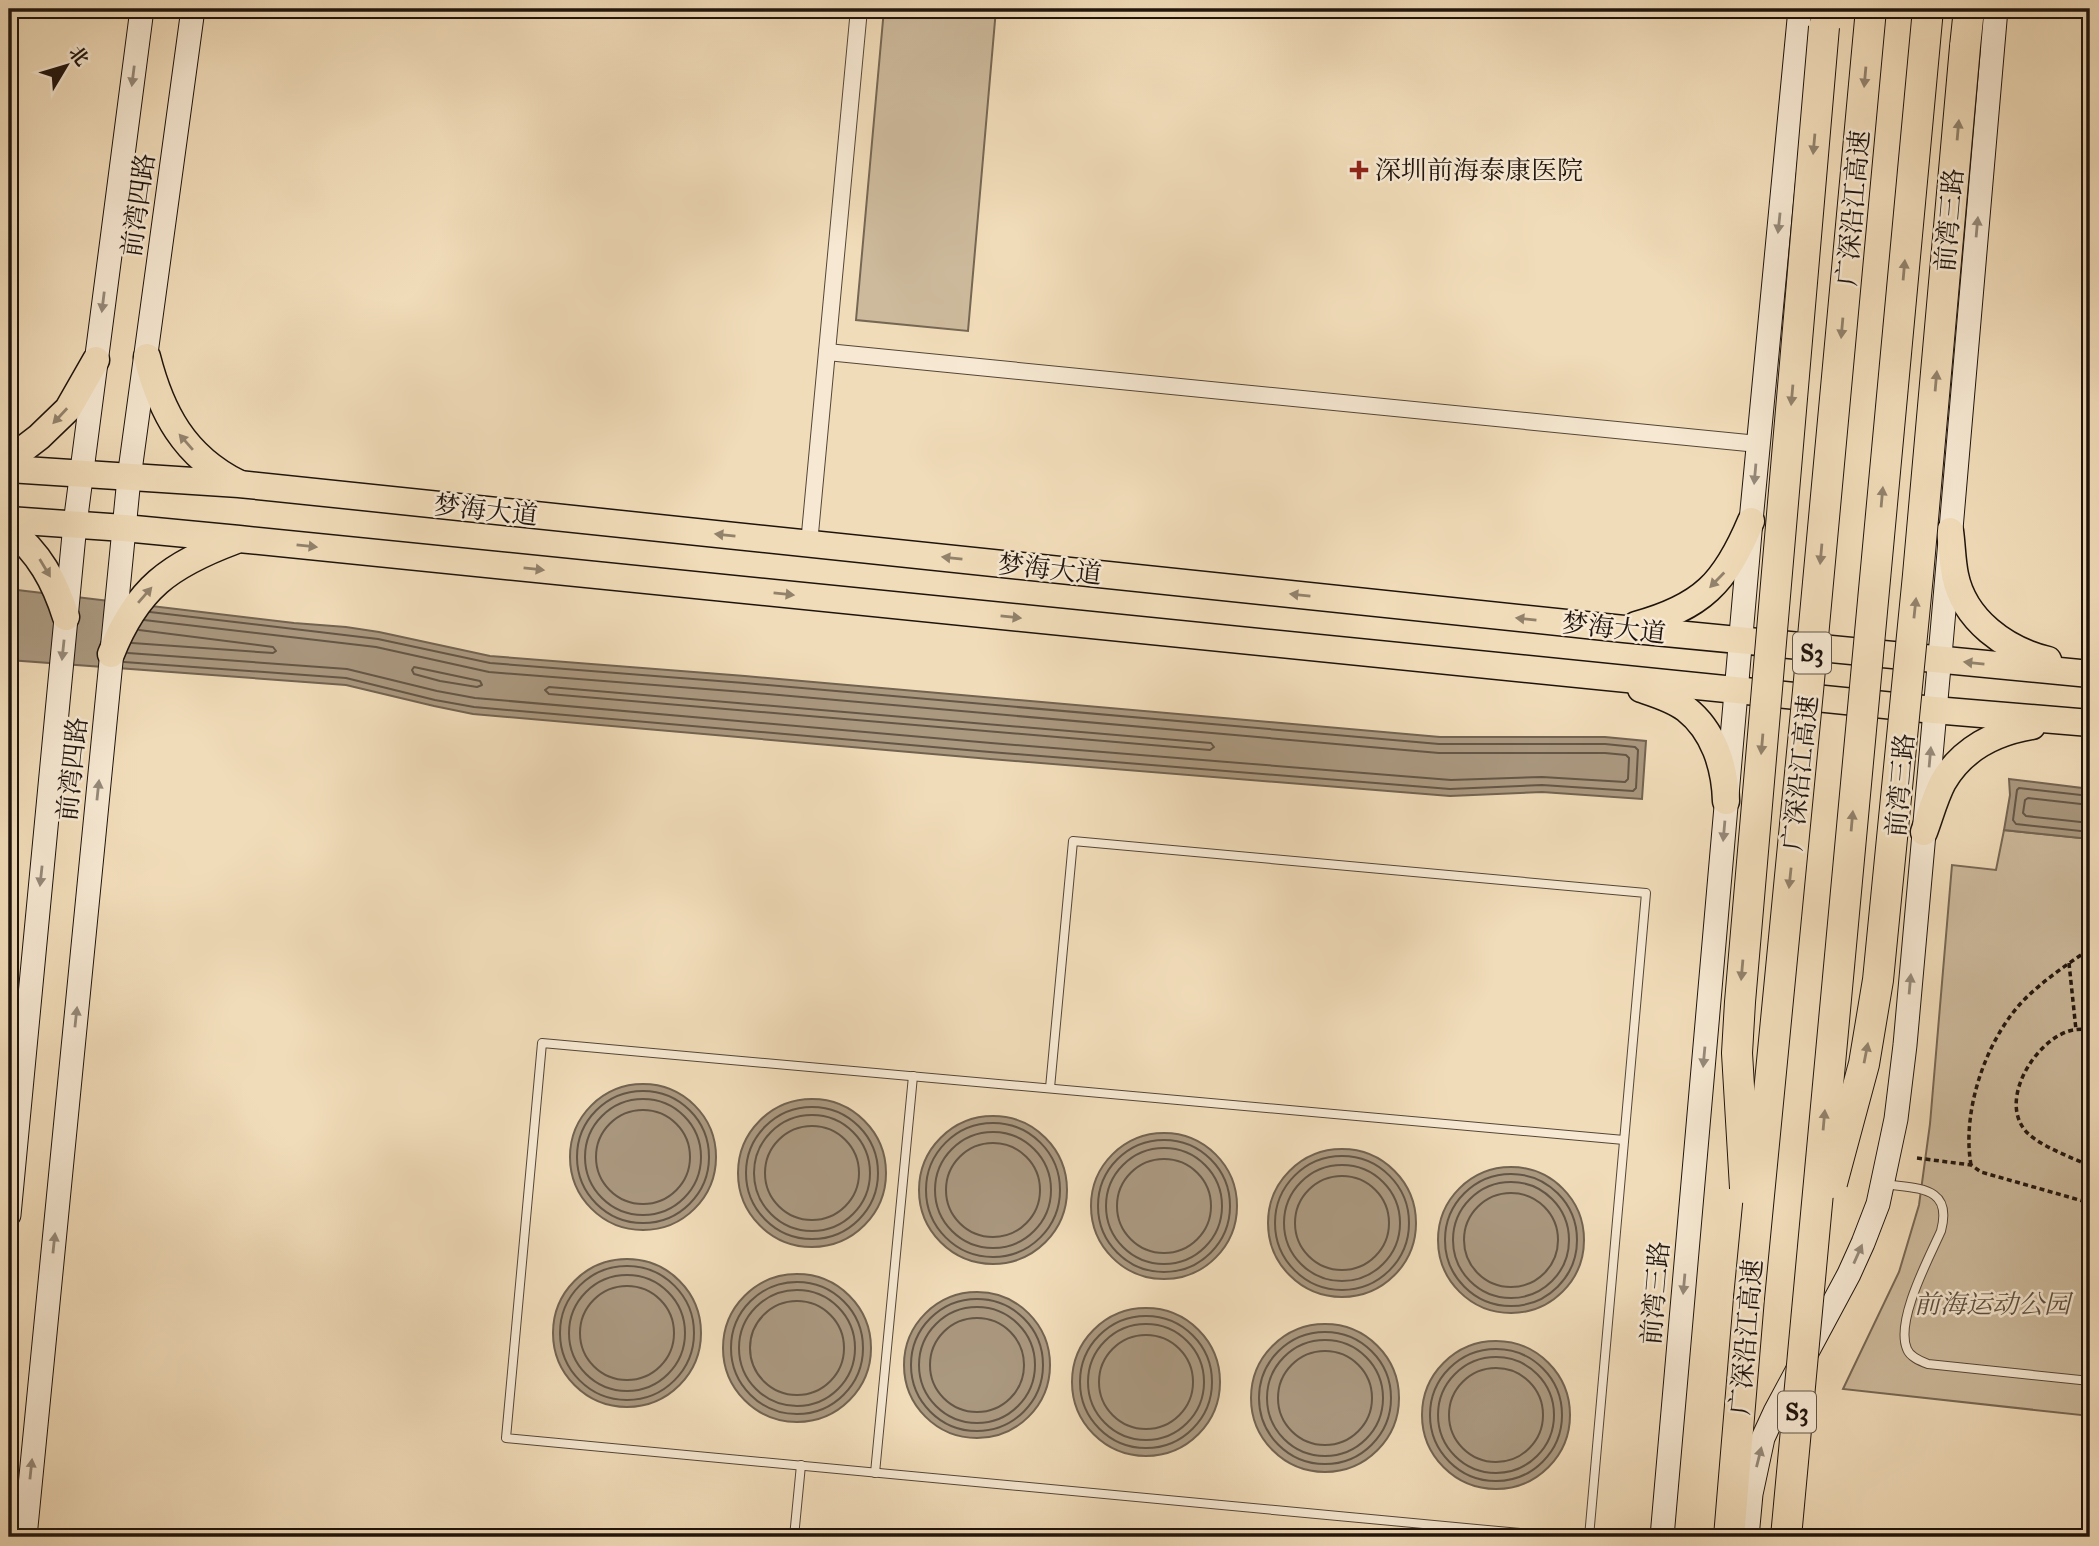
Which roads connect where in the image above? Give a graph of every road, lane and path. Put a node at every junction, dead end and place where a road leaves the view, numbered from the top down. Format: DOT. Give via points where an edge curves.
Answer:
graph roads {
  1 [pos="142,9"];
  2 [pos="192,9"];
  3 [pos="859,9"];
  4 [pos="1800,9"];
  5 [pos="1871,9"];
  6 [pos="1928,9"];
  7 [pos="1969,9"];
  8 [pos="1996,9"];
  9 [pos="1825,18"];
  10 [pos="827,352"];
  11 [pos="147,357"];
  12 [pos="96,360"];
  13 [pos="1758,444"];
  14 [pos="9,460"];
  15 [pos="9,469"];
  16 [pos="81,474"];
  17 [pos="129,478"];
  18 [pos="239,484"];
  19 [pos="9,520"];
  20 [pos="1751,521"];
  21 [pos="75,524"];
  22 [pos="124,528"];
  23 [pos="9,529"];
  24 [pos="1950,531"];
  25 [pos="239,539"];
  26 [pos="809,544"];
  27 [pos="66,617"];
  28 [pos="1624,629"];
  29 [pos="1740,640"];
  30 [pos="111,654"];
  31 [pos="1940,659"];
  32 [pos="2090,673"];
  33 [pos="1610,677"];
  34 [pos="1736,690"];
  35 [pos="1934,710"];
  36 [pos="2061,721"];
  37 [pos="2090,723"];
  38 [pos="1726,801"];
  39 [pos="1924,832"];
  40 [pos="2090,949"];
  41 [pos="2069,963"];
  42 [pos="2076,1030"];
  43 [pos="2090,1030"];
  44 [pos="913,1076"];
  45 [pos="1050,1088"];
  46 [pos="1624,1140"];
  47 [pos="1917,1158"];
  48 [pos="1971,1165"];
  49 [pos="2090,1166"];
  50 [pos="1883,1184"];
  51 [pos="2090,1203"];
  52 [pos="9,1215"];
  53 [pos="1808,1286"];
  54 [pos="1749,1298"];
  55 [pos="2090,1381"];
  56 [pos="801,1465"];
  57 [pos="876,1473"];
  58 [pos="25,1537"];
  59 [pos="794,1537"];
  60 [pos="1562,1537"];
  61 [pos="1589,1537"];
  62 [pos="1662,1537"];
  63 [pos="1729,1537"];
  64 [pos="1747,1537"];
  65 [pos="1786,1537"];
  1 -- 12 [label="street, 前湾四路, one-way"];
  2 -- 11 [label="street, 前湾四路"];
  3 -- 10 [label="street"];
  4 -- 13 [label="street, 前湾三路, one-way"];
  5 -- 54 [label="highway, 广深沿江高速 / S3, one-way, bridge"];
  53 -- 6 [label="highway, S3, one-way, bridge"];
  53 -- 7 [label="highway, one-way, bridge" via="1864,1063 1878,980"];
  24 -- 8 [label="street, 前湾三路, one-way"];
  9 -- 54 [label="highway, one-way, bridge" via="1740,1002 1737,1053"];
  10 -- 13 [label="street"];
  10 -- 26 [label="street"];
  11 -- 17 [label="street, 前湾四路"];
  18 -- 11 [label="main road, one-way" via="205,462 178,432 158,397"];
  12 -- 14 [label="main road, one-way" via="68,409"];
  12 -- 16 [label="street, 前湾四路"];
  13 -- 20 [label="street, 前湾三路, one-way"];
  15 -- 16 [label="main road, 梦海大道"];
  16 -- 17 [label="main road, 梦海大道"];
  16 -- 21 [label="street, 前湾四路"];
  17 -- 18 [label="main road, 梦海大道"];
  17 -- 22 [label="street, 前湾四路"];
  26 -- 18 [label="main road, 梦海大道, one-way"];
  19 -- 21 [label="main road, 梦海大道"];
  20 -- 28 [label="main road, one-way" via="1726,571 1699,598 1679,611"];
  20 -- 29 [label="street, 前湾三路"];
  21 -- 22 [label="main road, 梦海大道"];
  21 -- 27 [label="street, 前湾四路"];
  22 -- 25 [label="main road, 梦海大道"];
  22 -- 30 [label="street, 前湾四路"];
  23 -- 27 [label="main road, one-way" via="46,569"];
  24 -- 31 [label="street, 前湾三路"];
  24 -- 32 [label="main road" via="1955,577 1966,604 1983,625 2001,642 2031,656"];
  30 -- 25 [label="main road, one-way" via="132,612 160,579 187,561"];
  25 -- 33 [label="main road, 梦海大道, one-way"];
  28 -- 26 [label="main road, 梦海大道, one-way"];
  27 -- 52 [label="street, 前湾四路, one-way"];
  28 -- 29 [label="main road, 梦海大道"];
  29 -- 31 [label="main road, 梦海大道"];
  29 -- 34 [label="street, 前湾三路"];
  58 -- 30 [label="street, 前湾四路, one-way"];
  32 -- 31 [label="main road, 梦海大道, one-way"];
  31 -- 35 [label="street, 前湾三路"];
  33 -- 34 [label="main road, 梦海大道"];
  33 -- 38 [label="main road" via="1664,697 1701,724 1722,762"];
  34 -- 35 [label="main road, 梦海大道"];
  34 -- 38 [label="street, 前湾三路"];
  35 -- 36 [label="main road, 梦海大道"];
  39 -- 35 [label="street, 前湾三路, one-way"];
  36 -- 37 [label="main road, 梦海大道"];
  36 -- 39 [label="main road" via="2002,733 1959,760 1943,782"];
  38 -- 62 [label="street, 前湾三路, one-way"];
  50 -- 39 [label="street, 前湾三路, one-way" via="1896,1119"];
  40 -- 41 [label="path"];
  41 -- 42 [label="path"];
  41 -- 48 [label="path" via="2027,996 1990,1051 1971,1116"];
  42 -- 43 [label="path"];
  42 -- 49 [label="path" via="2037,1053 2024,1074 2015,1110 2032,1137"];
  44 -- 45 [label="lane"];
  44 -- 56 [label="lane" via="542,1043 506,1438"];
  44 -- 57 [label="lane"];
  45 -- 46 [label="lane"];
  45 -- 46 [label="lane" via="1073,841 1646,893"];
  46 -- 61 [label="lane"];
  47 -- 48 [label="path"];
  48 -- 51 [label="path" via="1981,1172"];
  50 -- 55 [label="lane" via="1925,1190 1944,1205 1941,1231 1906,1316 1907,1351 1928,1364"];
  64 -- 50 [label="street, 前湾三路, one-way" via="1763,1438 1849,1274"];
  53 -- 65 [label="highway, S3, bridge"];
  54 -- 63 [label="highway, 广深沿江高速 / S3"];
  56 -- 57 [label="lane"];
  56 -- 59 [label="lane"];
  57 -- 60 [label="lane"];
}
